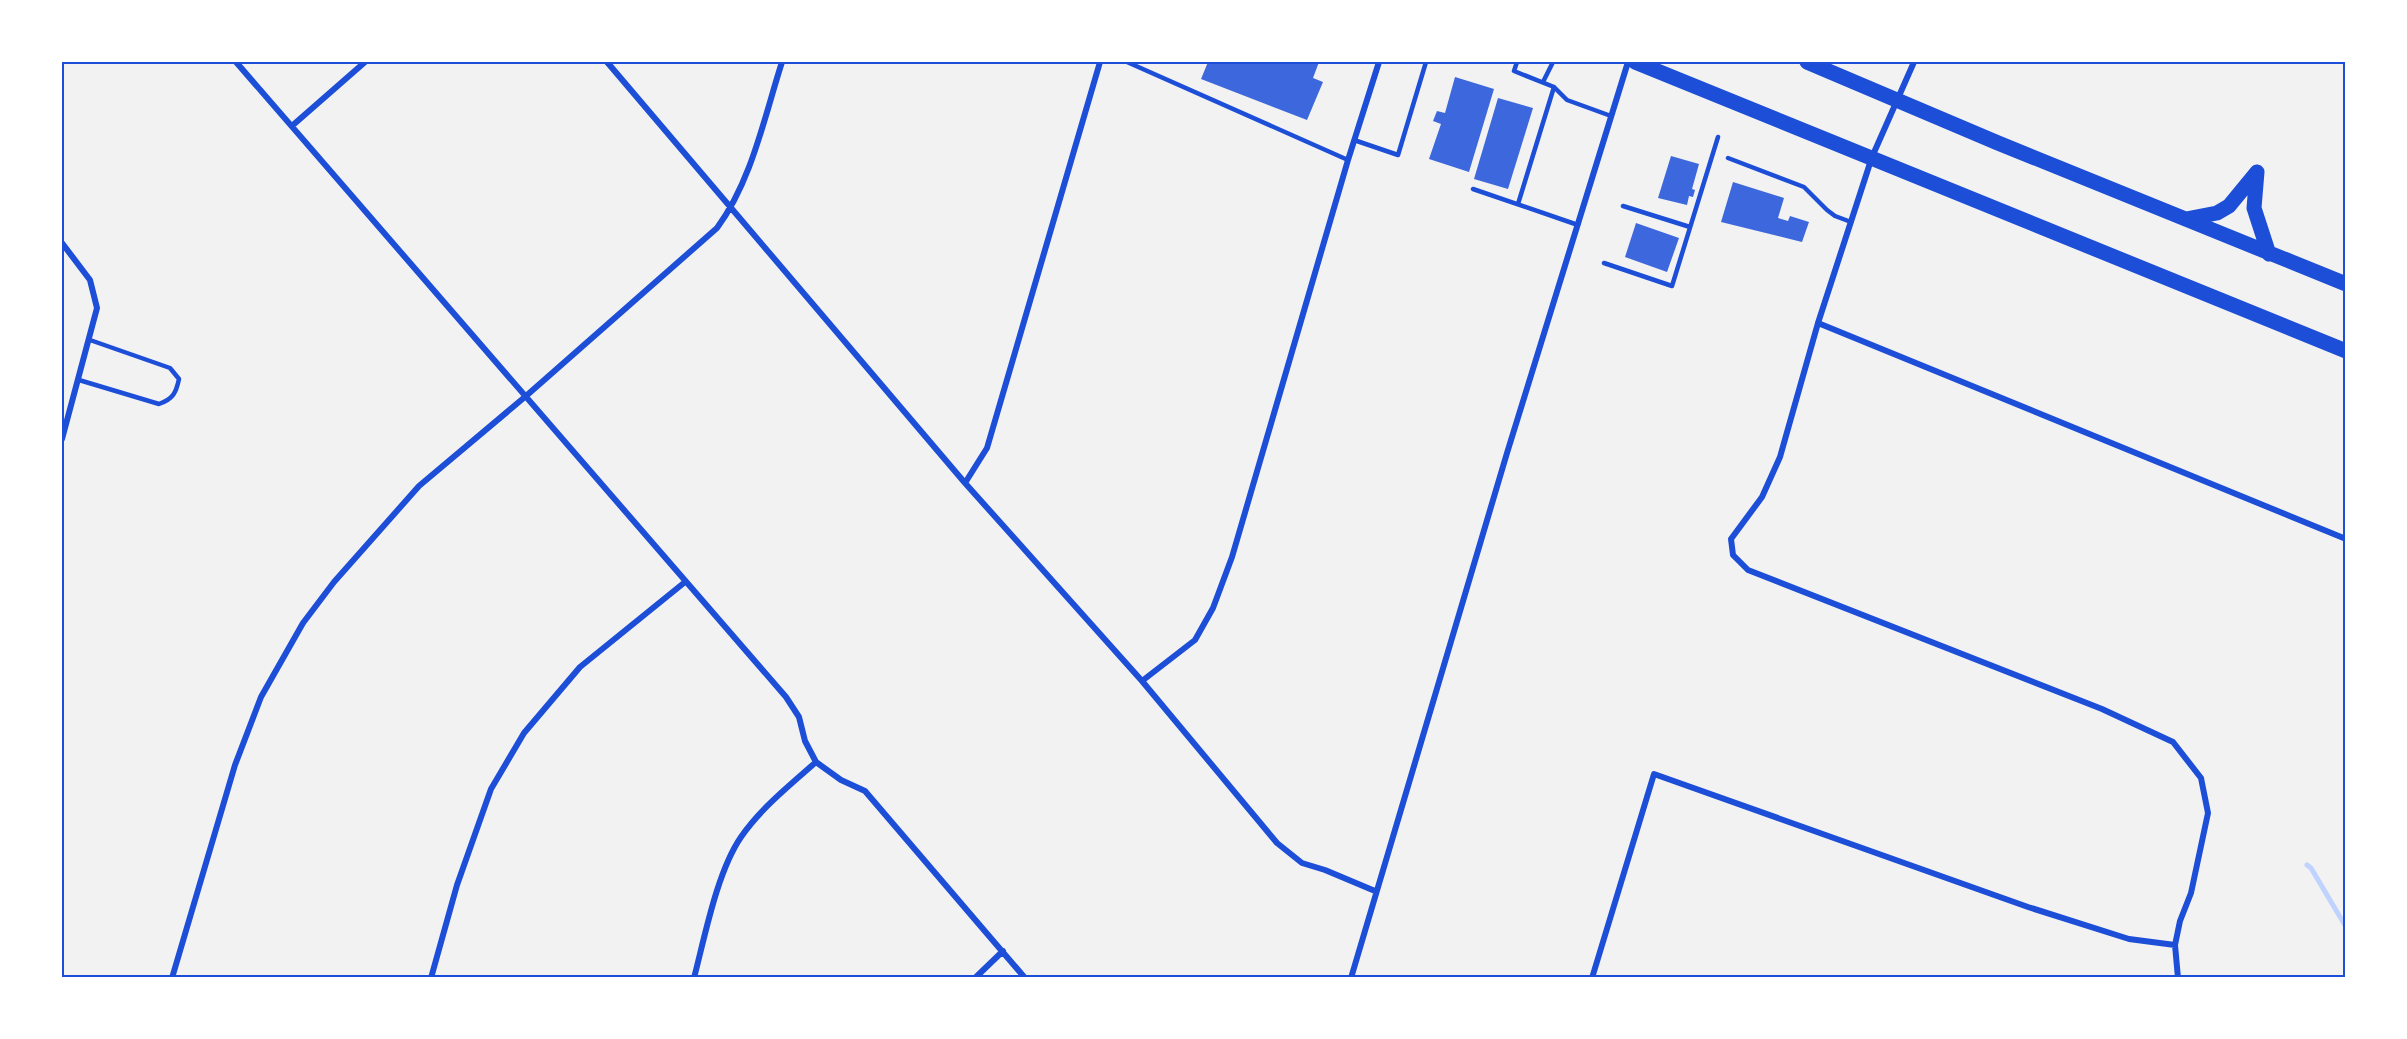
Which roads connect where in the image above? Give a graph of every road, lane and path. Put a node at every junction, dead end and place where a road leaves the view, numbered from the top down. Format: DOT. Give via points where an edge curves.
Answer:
graph roads {
  1 [pos="237,62"];
  2 [pos="365,62"];
  3 [pos="607,62"];
  4 [pos="782,62"];
  5 [pos="1101,62"];
  6 [pos="1127,62"];
  7 [pos="1379,62"];
  8 [pos="1426,62"];
  9 [pos="1517,62"];
  10 [pos="1553,62"];
  11 [pos="1628,62"];
  12 [pos="1635,62"];
  13 [pos="1807,62"];
  14 [pos="1914,62"];
  15 [pos="1544,82"];
  16 [pos="1554,87"];
  17 [pos="1898,101"];
  18 [pos="1611,116"];
  19 [pos="293,125"];
  20 [pos="1718,137"];
  21 [pos="1354,140"];
  22 [pos="1872,157"];
  23 [pos="1728,158"];
  24 [pos="1348,160"];
  25 [pos="1473,189"];
  26 [pos="1518,204"];
  27 [pos="1623,206"];
  28 [pos="731,208"];
  29 [pos="2184,219"];
  30 [pos="1851,222"];
  31 [pos="1578,225"];
  32 [pos="1690,227"];
  33 [pos="62,243"];
  34 [pos="2269,254"];
  35 [pos="1604,262"];
  36 [pos="2346,284"];
  37 [pos="1818,323"];
  38 [pos="90,340"];
  39 [pos="2324,342"];
  40 [pos="2346,345"];
  41 [pos="2346,351"];
  42 [pos="79,380"];
  43 [pos="526,396"];
  44 [pos="62,439"];
  45 [pos="965,483"];
  46 [pos="2346,539"];
  47 [pos="685,582"];
  48 [pos="1142,681"];
  49 [pos="816,762"];
  50 [pos="1375,891"];
  51 [pos="2175,945"];
  52 [pos="1003,951"];
  53 [pos="172,978"];
  54 [pos="431,978"];
  55 [pos="694,978"];
  56 [pos="975,978"];
  57 [pos="1025,978"];
  58 [pos="1351,978"];
  59 [pos="1592,978"];
  60 [pos="2178,978"];
  1 -- 19 [label="street"];
  2 -- 19 [label="street"];
  3 -- 28 [label="street"];
  4 -- 28 [label="street"];
  5 -- 45 [label="street" via="987,448"];
  6 -- 24 [label="lane"];
  7 -- 21 [label="street"];
  8 -- 21 [label="lane" via="1398,155"];
  9 -- 15 [label="lane" via="1514,71"];
  10 -- 15 [label="lane"];
  11 -- 18 [label="street"];
  12 -- 22 [label="main road"];
  13 -- 17 [label="main road"];
  14 -- 17 [label="street"];
  15 -- 16 [label="lane"];
  16 -- 18 [label="lane" via="1567,100"];
  16 -- 26 [label="lane"];
  17 -- 22 [label="street"];
  17 -- 29 [label="main road"];
  18 -- 31 [label="street"];
  19 -- 43 [label="street"];
  20 -- 32 [label="lane"];
  21 -- 24 [label="street"];
  22 -- 30 [label="street"];
  22 -- 39 [label="main road"];
  23 -- 30 [label="lane" via="1804,187 1835,216"];
  24 -- 48 [label="street" via="1232,557 1213,608 1195,640"];
  25 -- 26 [label="lane"];
  26 -- 31 [label="lane"];
  27 -- 32 [label="lane"];
  28 -- 43 [label="street" via="717,228"];
  28 -- 45 [label="street"];
  29 -- 34 [label="main road"];
  29 -- 34 [label="main road" via="2217,213 2229,206 2257,172 2254,208"];
  30 -- 37 [label="street"];
  31 -- 50 [label="street"];
  32 -- 35 [label="lane" via="1672,286"];
  33 -- 38 [label="street" via="90,280 97,308"];
  34 -- 36 [label="main road"];
  37 -- 46 [label="street"];
  37 -- 51 [label="street" via="1780,457 1762,497 1731,539 1733,555 1748,570 2102,709 2173,742 2201,778 2208,813"];
  38 -- 42 [label="street"];
  38 -- 42 [label="lane" via="170,368 179,379 176,391 171,399 159,404"];
  39 -- 40 [label="main road"];
  39 -- 41 [label="main road"];
  42 -- 44 [label="street"];
  43 -- 47 [label="street"];
  43 -- 53 [label="street" via="419,486 303,623 261,697 239,756"];
  45 -- 48 [label="street"];
  47 -- 49 [label="street" via="786,697 799,717"];
  47 -- 54 [label="street" via="580,667 524,733 491,789 457,885"];
  48 -- 50 [label="street" via="1277,843 1302,863"];
  49 -- 52 [label="street" via="865,791"];
  49 -- 55 [label="street" via="769,804 740,838 722,876"];
  50 -- 58 [label="street"];
  51 -- 59 [label="street" via="2129,939 2028,907 1654,774"];
  51 -- 60 [label="street"];
  52 -- 56 [label="street"];
  52 -- 57 [label="street"];
}
